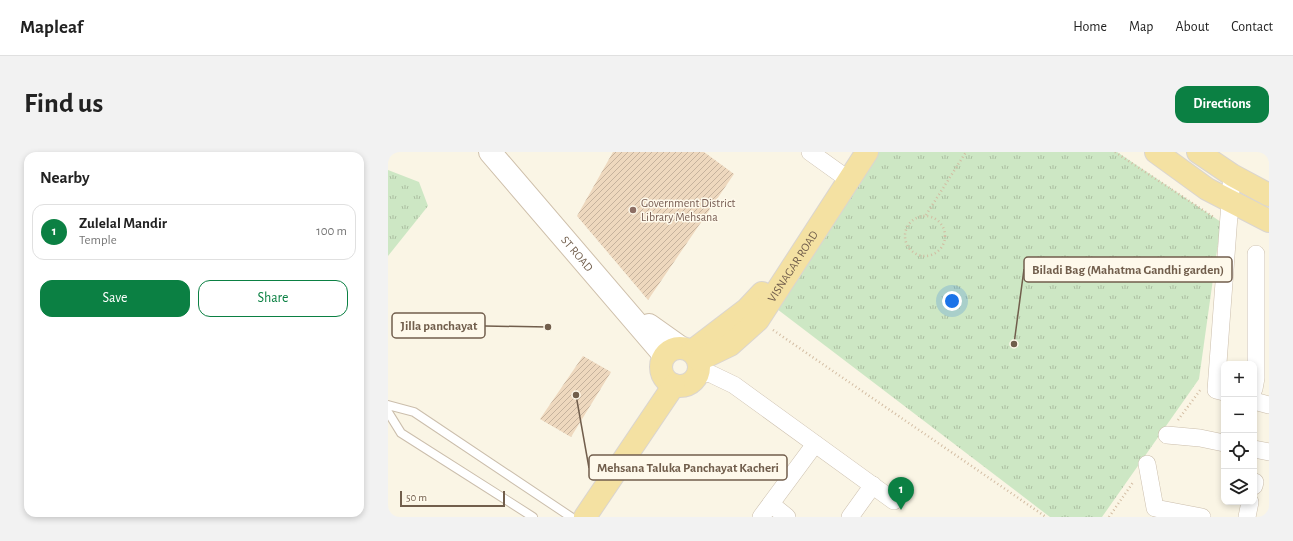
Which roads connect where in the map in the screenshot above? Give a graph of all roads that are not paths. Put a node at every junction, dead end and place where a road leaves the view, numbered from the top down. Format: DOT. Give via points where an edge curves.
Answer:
graph roads {
  1 [pos="490,152"];
  2 [pos="503,152"];
  3 [pos="810,152"];
  4 [pos="854,152"];
  5 [pos="867,152"];
  6 [pos="1156,152"];
  7 [pos="1198,152"];
  8 [pos="1232,175"];
  9 [pos="845,177"];
  10 [pos="1269,195"];
  11 [pos="1230,201"];
  12 [pos="1269,221"];
  13 [pos="1256,254"];
  14 [pos="687,357"];
  15 [pos="1256,361"];
  16 [pos="674,385"];
  17 [pos="1221,391"];
  18 [pos="1257,401"];
  19 [pos="388,405"];
  20 [pos="1269,405"];
  21 [pos="388,412"];
  22 [pos="1167,435"];
  23 [pos="1221,442"];
  24 [pos="814,444"];
  25 [pos="1257,450"];
  26 [pos="1269,452"];
  27 [pos="1147,464"];
  28 [pos="873,486"];
  29 [pos="894,501"];
  30 [pos="1249,505"];
  31 [pos="766,511"];
  32 [pos="533,517"];
  33 [pos="571,517"];
  34 [pos="585,517"];
  35 [pos="787,517"];
  36 [pos="850,517"];
  37 [pos="1202,517"];
  38 [pos="1247,517"];
  1 -- 14 [label="main road, ST ROAD"];
  2 -- 14 [label="main road, ST ROAD" via="651,327"];
  3 -- 9 [label="street"];
  4 -- 9 [label="main road"];
  5 -- 9 [label="main road, VISNAGAR ROAD"];
  6 -- 11 [label="main road" via="1207,189"];
  7 -- 8 [label="main road"];
  8 -- 10 [label="main road"];
  8 -- 11 [label="street"];
  9 -- 14 [label="main road" via="766,289 747,309"];
  9 -- 14 [label="main road, VISNAGAR ROAD" via="758,320 730,345"];
  11 -- 12 [label="main road"];
  11 -- 17 [label="street" via="1216,390"];
  13 -- 15 [label="street"];
  14 -- 16 [label="main road" via="692,382"];
  14 -- 16 [label="main road" via="662,361 662,373"];
  14 -- 24 [label="street" via="711,374 734,385"];
  16 -- 34 [label="main road"];
  18 -- 20 [label="street"];
  19 -- 33 [label="lane" via="414,412"];
  21 -- 32 [label="lane" via="401,433"];
  22 -- 23 [label="street"];
  24 -- 28 [label="street"];
  24 -- 31 [label="street"];
  25 -- 26 [label="street"];
  27 -- 37 [label="street" via="1155,508"];
  28 -- 29 [label="street"];
  28 -- 36 [label="street"];
  30 -- 38 [label="street"];
  31 -- 35 [label="street"];
}
